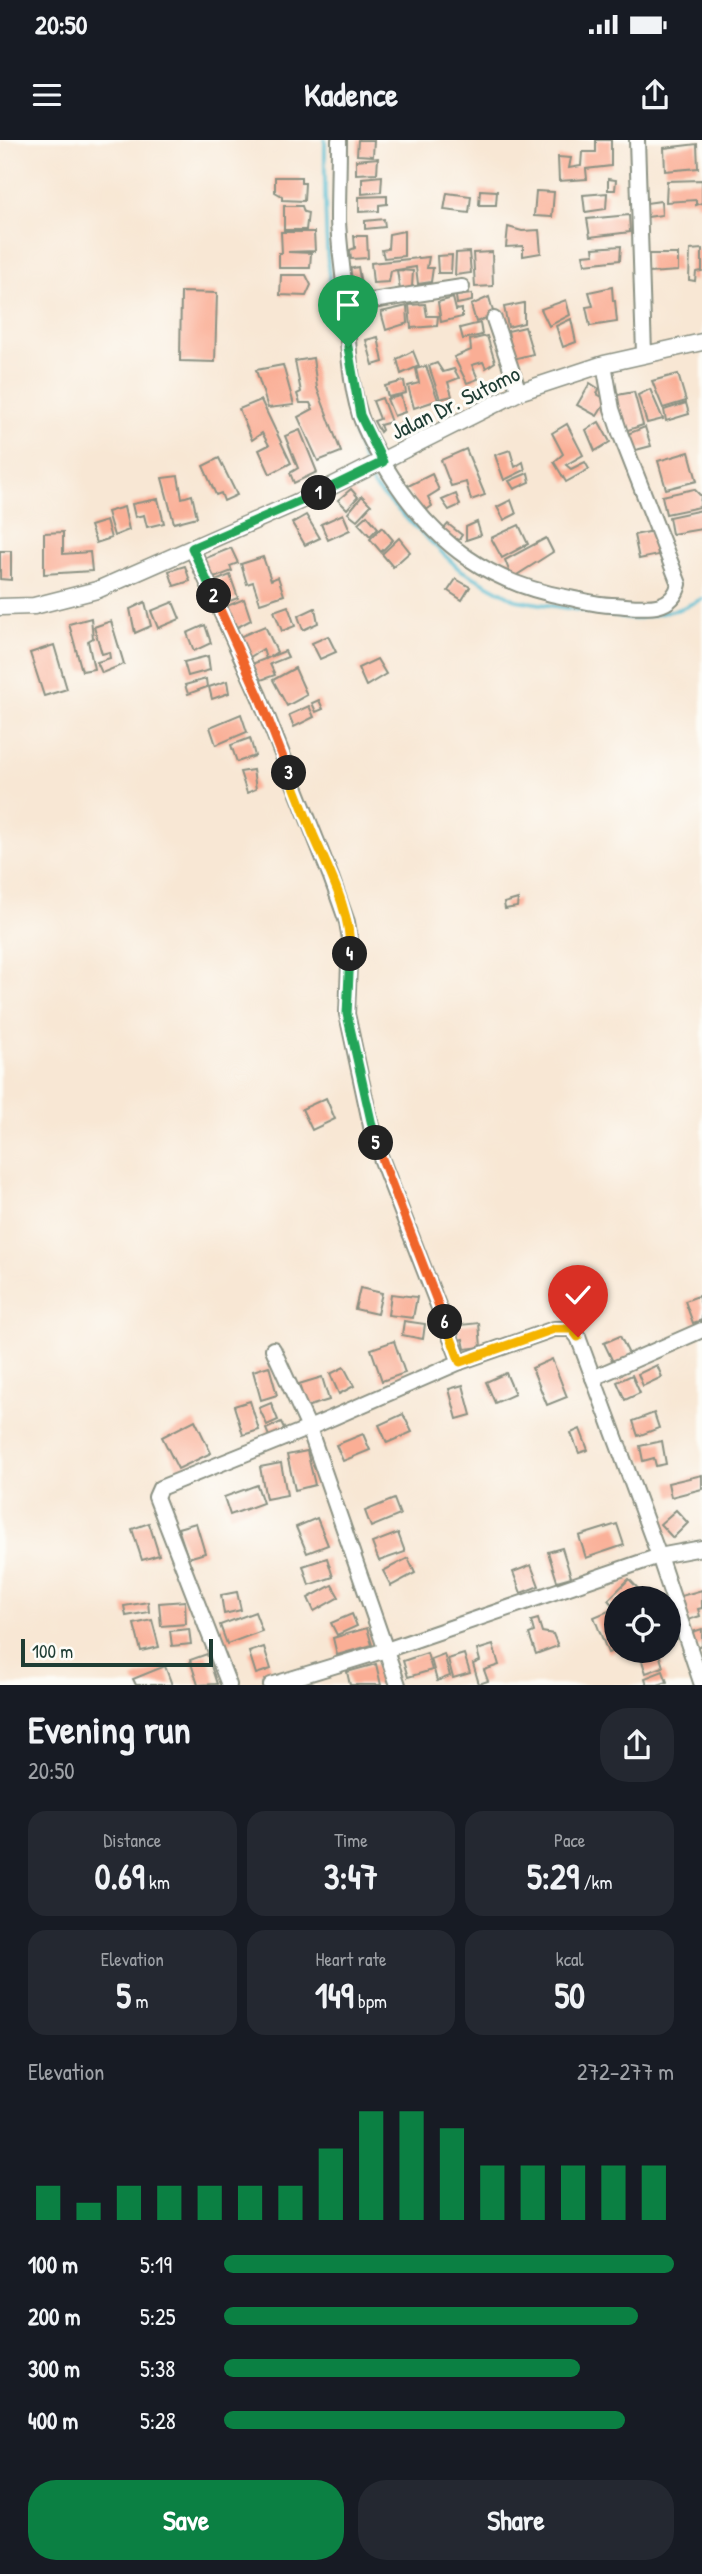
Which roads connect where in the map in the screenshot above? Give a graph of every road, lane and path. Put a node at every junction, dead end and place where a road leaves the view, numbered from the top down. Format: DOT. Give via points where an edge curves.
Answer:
graph roads {
  1 [pos="339,140"];
  2 [pos="637,140"];
  3 [pos="462,287"];
  4 [pos="346,305"];
  5 [pos="494,319"];
  6 [pos="702,342"];
  7 [pos="644,354"];
  8 [pos="604,364"];
  9 [pos="519,392"];
  10 [pos="382,463"];
  11 [pos="192,548"];
  12 [pos="0,607"];
  13 [pos="702,1329"];
  14 [pos="273,1349"];
  15 [pos="460,1362"];
  16 [pos="593,1378"];
  17 [pos="309,1429"];
  18 [pos="702,1548"];
  19 [pos="659,1556"];
  20 [pos="386,1650"];
  21 [pos="229,1685"];
  22 [pos="271,1685"];
  23 [pos="398,1685"];
  24 [pos="702,1685"];
  1 -- 4 [label="street" via="338,222"];
  2 -- 7 [label="street"];
  3 -- 4 [label="street"];
  4 -- 10 [label="street" via="360,415"];
  5 -- 9 [label="street"];
  6 -- 7 [label="street, Jalan Dr. Sutomo"];
  7 -- 8 [label="street, Jalan Dr. Sutomo"];
  8 -- 9 [label="street, Jalan Dr. Sutomo"];
  8 -- 10 [label="street" via="612,410 679,584 669,603 607,605 510,582 445,542 411,506"];
  9 -- 10 [label="street, Jalan Dr. Sutomo"];
  10 -- 11 [label="street, Jalan Dr. Sutomo"];
  11 -- 12 [label="street, Jalan Dr. Sutomo" via="66,600"];
  11 -- 15 [label="street" via="259,696 347,922 351,939 347,1014 374,1140"];
  13 -- 16 [label="street"];
  14 -- 17 [label="street"];
  15 -- 16 [label="street" via="565,1327 578,1337"];
  15 -- 17 [label="street"];
  16 -- 19 [label="street"];
  17 -- 20 [label="street"];
  17 -- 21 [label="street" via="160,1488 156,1497"];
  18 -- 19 [label="street"];
  19 -- 20 [label="street"];
  19 -- 24 [label="street"];
  20 -- 22 [label="street"];
  20 -- 23 [label="street"];
}
